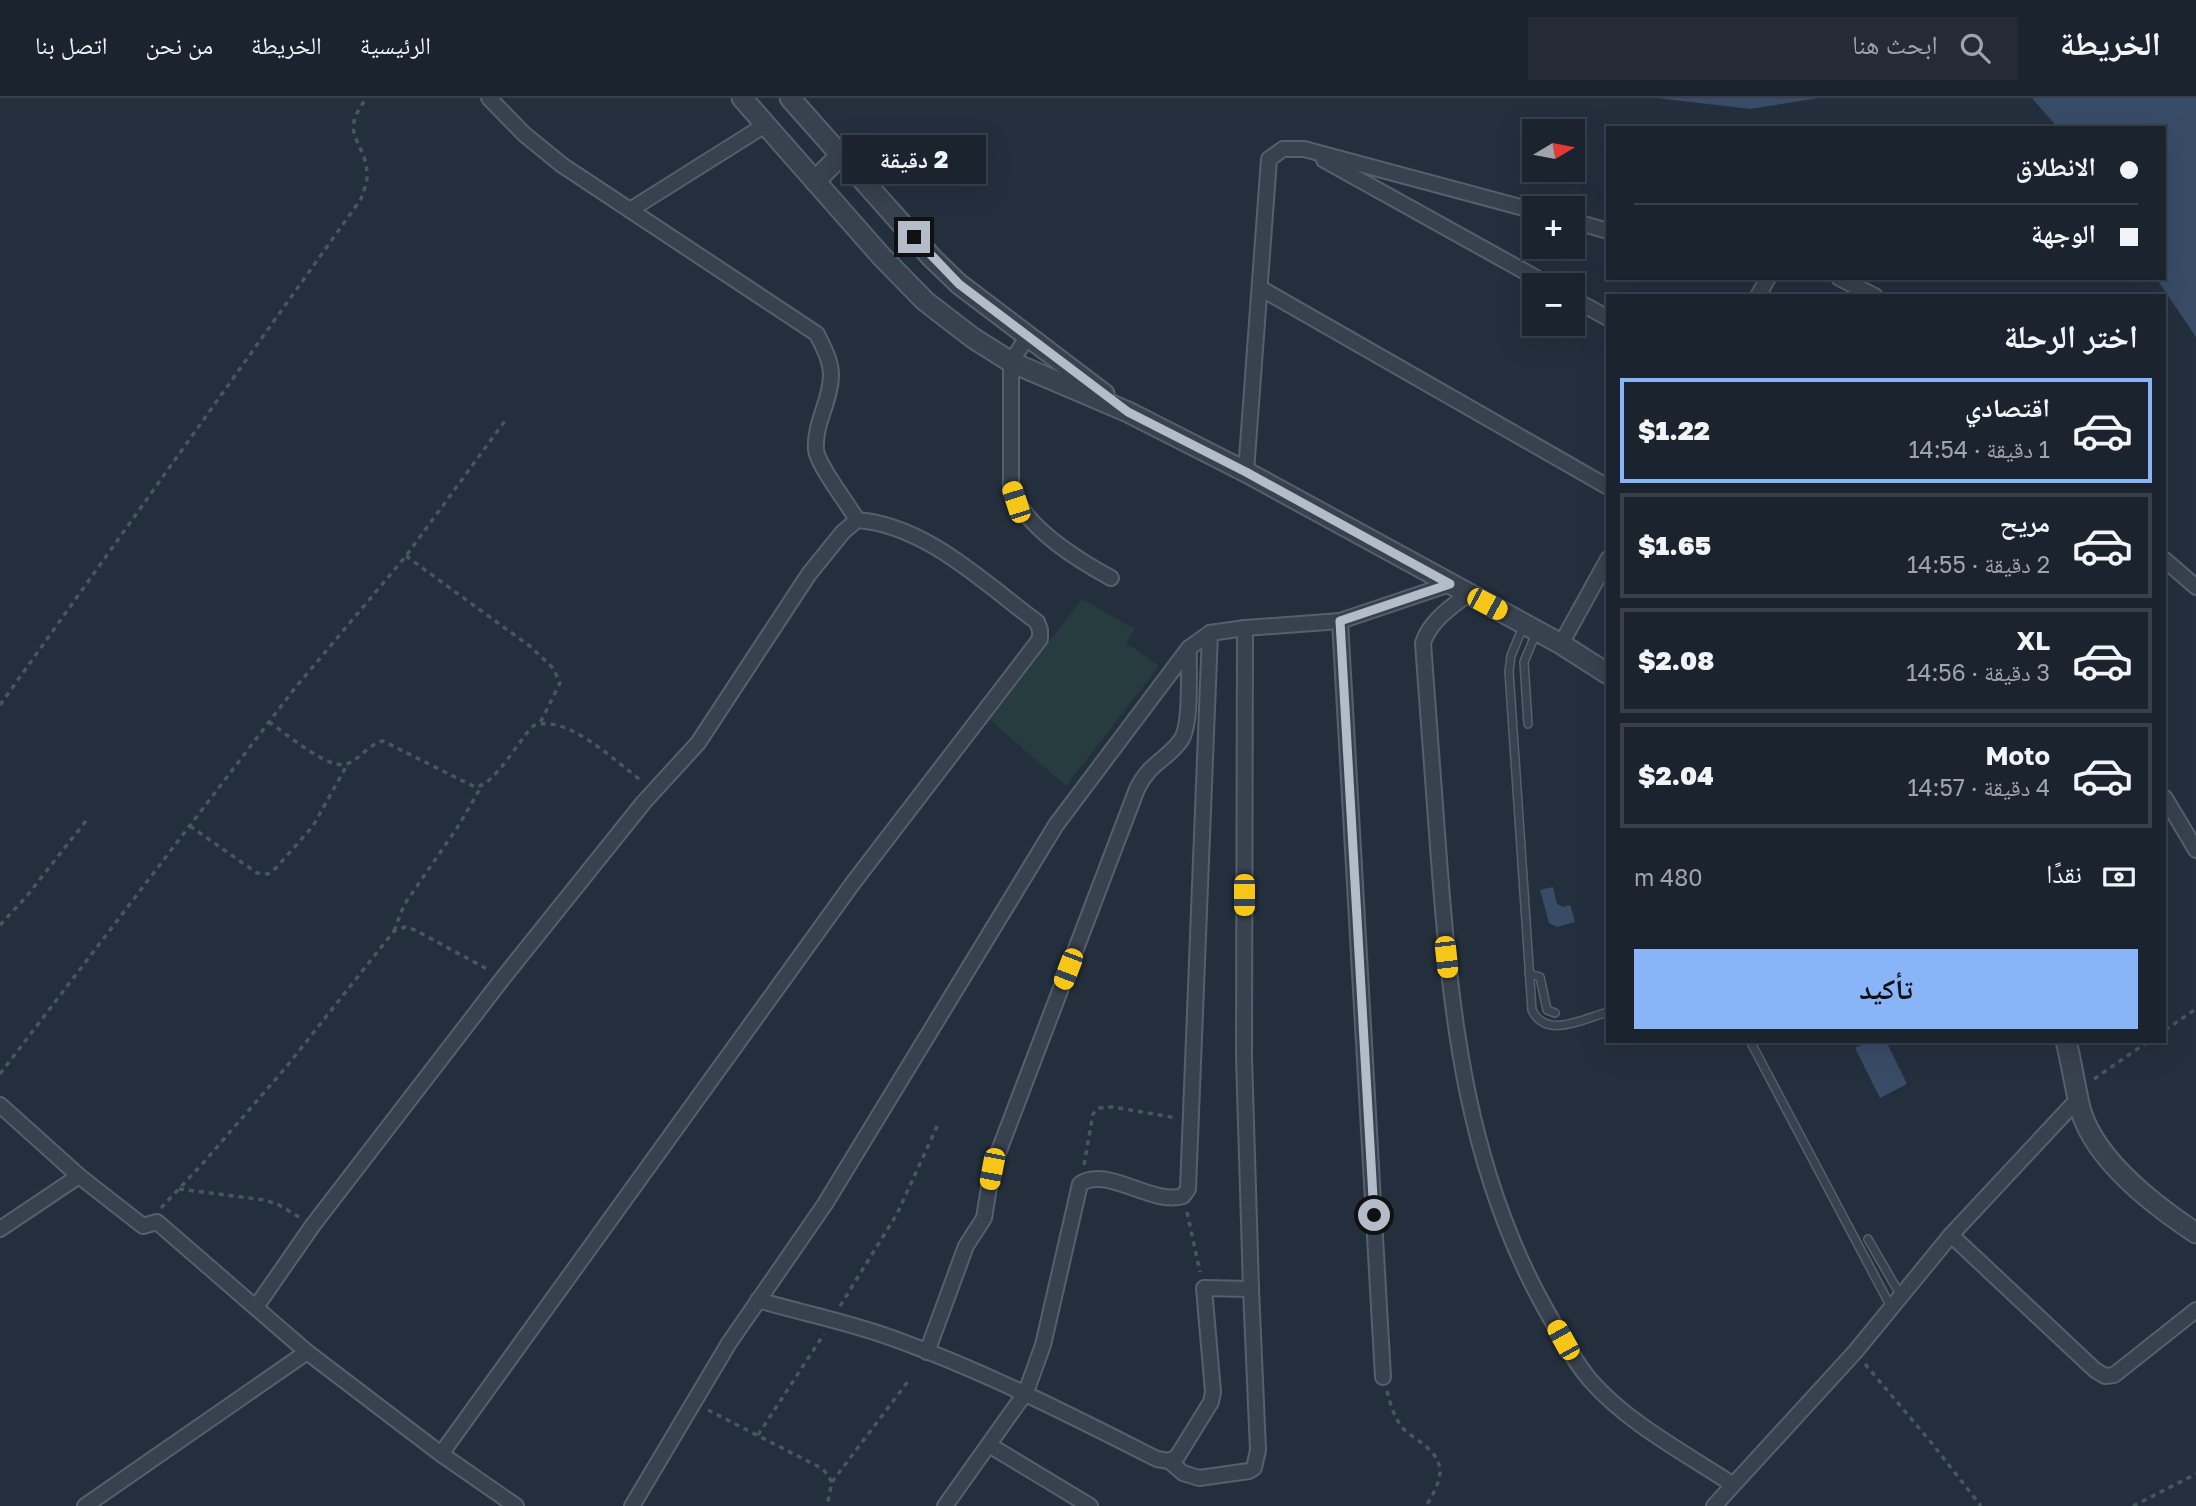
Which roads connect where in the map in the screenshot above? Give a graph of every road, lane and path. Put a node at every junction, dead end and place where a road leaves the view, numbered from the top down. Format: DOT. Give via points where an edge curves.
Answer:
graph roads {
  1 [pos="367,98"];
  2 [pos="489,98"];
  3 [pos="742,98"];
  4 [pos="790,98"];
  5 [pos="765,125"];
  6 [pos="1304,149"];
  7 [pos="841,155"];
  8 [pos="815,181"];
  9 [pos="1522,208"];
  10 [pos="630,211"];
  11 [pos="1585,224"];
  12 [pos="1606,230"];
  13 [pos="1527,273"];
  14 [pos="1843,280"];
  15 [pos="1260,288"];
  16 [pos="1871,294"];
  17 [pos="1585,306"];
  18 [pos="1606,317"];
  19 [pos="1028,336"];
  20 [pos="1011,362"];
  21 [pos="1128,412"];
  22 [pos="507,418"];
  23 [pos="1246,472"];
  24 [pos="1606,486"];
  25 [pos="857,520"];
  26 [pos="406,556"];
  27 [pos="2166,561"];
  28 [pos="1606,563"];
  29 [pos="1111,578"];
  30 [pos="1450,584"];
  31 [pos="2196,587"];
  32 [pos="1468,594"];
  33 [pos="1340,621"];
  34 [pos="1530,627"];
  35 [pos="1245,628"];
  36 [pos="1210,634"];
  37 [pos="1561,645"];
  38 [pos="1189,648"];
  39 [pos="1606,673"];
  40 [pos="0,705"];
  41 [pos="269,722"];
  42 [pos="539,723"];
  43 [pos="1528,724"];
  44 [pos="348,763"];
  45 [pos="481,787"];
  46 [pos="655,790"];
  47 [pos="2166,800"];
  48 [pos="89,817"];
  49 [pos="190,826"];
  50 [pos="2196,850"];
  51 [pos="0,925"];
  52 [pos="394,932"];
  53 [pos="1530,974"];
  54 [pos="503,978"];
  55 [pos="2196,1009"];
  56 [pos="1555,1013"];
  57 [pos="1606,1013"];
  58 [pos="2166,1029"];
  59 [pos="1751,1043"];
  60 [pos="2067,1043"];
  61 [pos="2146,1043"];
  62 [pos="0,1074"];
  63 [pos="2078,1095"];
  64 [pos="0,1105"];
  65 [pos="1192,1120"];
  66 [pos="939,1122"];
  67 [pos="79,1176"];
  68 [pos="1080,1184"];
  69 [pos="178,1189"];
  70 [pos="1183,1196"];
  71 [pos="313,1225"];
  72 [pos="143,1226"];
  73 [pos="0,1229"];
  74 [pos="2196,1233"];
  75 [pos="1951,1235"];
  76 [pos="1868,1239"];
  77 [pos="1204,1288"];
  78 [pos="1251,1289"];
  79 [pos="758,1300"];
  80 [pos="1896,1303"];
  81 [pos="256,1307"];
  82 [pos="2196,1310"];
  83 [pos="832,1321"];
  84 [pos="307,1352"];
  85 [pos="926,1352"];
  86 [pos="1854,1352"];
  87 [pos="1383,1377"];
  88 [pos="909,1380"];
  89 [pos="1026,1392"];
  90 [pos="694,1402"];
  91 [pos="758,1435"];
  92 [pos="989,1445"];
  93 [pos="441,1454"];
  94 [pos="1170,1461"];
  95 [pos="2196,1474"];
  96 [pos="832,1482"];
  97 [pos="1732,1484"];
  98 [pos="85,1506"];
  99 [pos="516,1506"];
  100 [pos="632,1506"];
  101 [pos="827,1506"];
  102 [pos="945,1506"];
  103 [pos="1090,1506"];
  104 [pos="1426,1506"];
  105 [pos="1714,1506"];
  106 [pos="1981,1506"];
  107 [pos="2133,1506"];
  1 -- 40 [label="path" via="353,123 367,177 361,199"];
  2 -- 10 [label="street" via="562,166"];
  3 -- 5 [label="street"];
  4 -- 7 [label="street"];
  5 -- 8 [label="street"];
  5 -- 10 [label="street"];
  6 -- 9 [label="street"];
  6 -- 13 [label="street"];
  6 -- 15 [label="street" via="1283,149 1269,159"];
  7 -- 8 [label="street"];
  7 -- 19 [label="street" via="932,258"];
  8 -- 20 [label="street" via="925,301"];
  10 -- 25 [label="street" via="817,334 831,373 816,452"];
  11 -- 12 [label="street"];
  14 -- 16 [label="street"];
  15 -- 23 [label="street"];
  15 -- 24 [label="street"];
  17 -- 18 [label="street"];
  19 -- 20 [label="street"];
  19 -- 21 [label="street"];
  20 -- 21 [label="street"];
  20 -- 29 [label="street" via="1011,488 1016,502 1044,533"];
  21 -- 23 [label="street"];
  22 -- 26 [label="path"];
  23 -- 30 [label="street"];
  25 -- 46 [label="street" via="809,574 698,743"];
  25 -- 93 [label="street" via="891,526 940,550 1037,622 1040,639 853,883"];
  26 -- 41 [label="path"];
  26 -- 42 [label="path" via="553,668 560,683"];
  27 -- 31 [label="street"];
  28 -- 37 [label="street"];
  30 -- 32 [label="street"];
  30 -- 33 [label="street"];
  32 -- 34 [label="street"];
  32 -- 97 [label="street" via="1433,624 1423,643 1451,1002 1486,1171 1525,1271 1580,1368 1609,1399"];
  33 -- 35 [label="street"];
  33 -- 87 [label="street"];
  34 -- 37 [label="street"];
  34 -- 43 [label="lane" via="1524,662"];
  34 -- 53 [label="lane" via="1511,656 1509,671"];
  35 -- 36 [label="street"];
  35 -- 78 [label="street" via="1244,1056"];
  36 -- 38 [label="street"];
  36 -- 65 [label="street"];
  37 -- 39 [label="street"];
  38 -- 79 [label="street" via="1056,825 825,1204"];
  38 -- 85 [label="street" via="1187,719 1182,738 1153,765 1137,789 992,1169 984,1218 966,1246"];
  41 -- 44 [label="path" via="331,764"];
  41 -- 49 [label="path"];
  42 -- 45 [label="path"];
  42 -- 46 [label="path" via="573,730"];
  44 -- 45 [label="path" via="383,741 463,783"];
  44 -- 49 [label="path" via="313,826 268,874 257,873"];
  45 -- 52 [label="path" via="404,905"];
  46 -- 54 [label="street"];
  47 -- 50 [label="street"];
  48 -- 51 [label="path"];
  49 -- 62 [label="path"];
  52 -- 54 [label="path" via="405,927 415,930"];
  52 -- 69 [label="path" via="287,1066"];
  53 -- 56 [label="lane" via="1540,977 1546,1010"];
  53 -- 57 [label="lane" via="1532,1010 1541,1023 1555,1027"];
  54 -- 71 [label="street"];
  55 -- 58 [label="path"];
  59 -- 80 [label="lane"];
  60 -- 63 [label="street"];
  61 -- 63 [label="path"];
  63 -- 74 [label="street" via="2090,1132 2110,1162"];
  63 -- 75 [label="street"];
  64 -- 67 [label="street"];
  65 -- 68 [label="path" via="1098,1108"];
  65 -- 70 [label="street" via="1188,1189"];
  66 -- 83 [label="path" via="897,1214"];
  67 -- 72 [label="street"];
  67 -- 73 [label="street"];
  68 -- 70 [label="street" via="1108,1181 1163,1197"];
  68 -- 89 [label="street" via="1043,1345"];
  69 -- 71 [label="path" via="265,1200"];
  69 -- 72 [label="path"];
  70 -- 77 [label="path"];
  71 -- 81 [label="street"];
  72 -- 81 [label="street" via="157,1222"];
  75 -- 80 [label="street"];
  75 -- 82 [label="street" via="2105,1376 2114,1375"];
  76 -- 80 [label="lane"];
  77 -- 78 [label="street"];
  77 -- 94 [label="street" via="1212,1402"];
  78 -- 94 [label="street" via="1258,1450 1254,1468 1199,1478 1183,1473"];
  79 -- 83 [label="street"];
  79 -- 90 [label="street"];
  80 -- 86 [label="street"];
  81 -- 84 [label="street"];
  83 -- 85 [label="street"];
  83 -- 91 [label="path"];
  84 -- 93 [label="street"];
  84 -- 98 [label="street"];
  85 -- 89 [label="street"];
  86 -- 97 [label="street"];
  86 -- 106 [label="path"];
  87 -- 104 [label="path" via="1401,1426 1435,1454 1439,1464 1437,1487"];
  88 -- 96 [label="path"];
  89 -- 92 [label="street"];
  89 -- 94 [label="street" via="1157,1459"];
  90 -- 91 [label="path"];
  90 -- 100 [label="street"];
  91 -- 96 [label="path" via="814,1463"];
  92 -- 102 [label="street"];
  92 -- 103 [label="street"];
  93 -- 99 [label="street"];
  95 -- 107 [label="path"];
  96 -- 101 [label="path"];
  97 -- 105 [label="street"];
}
